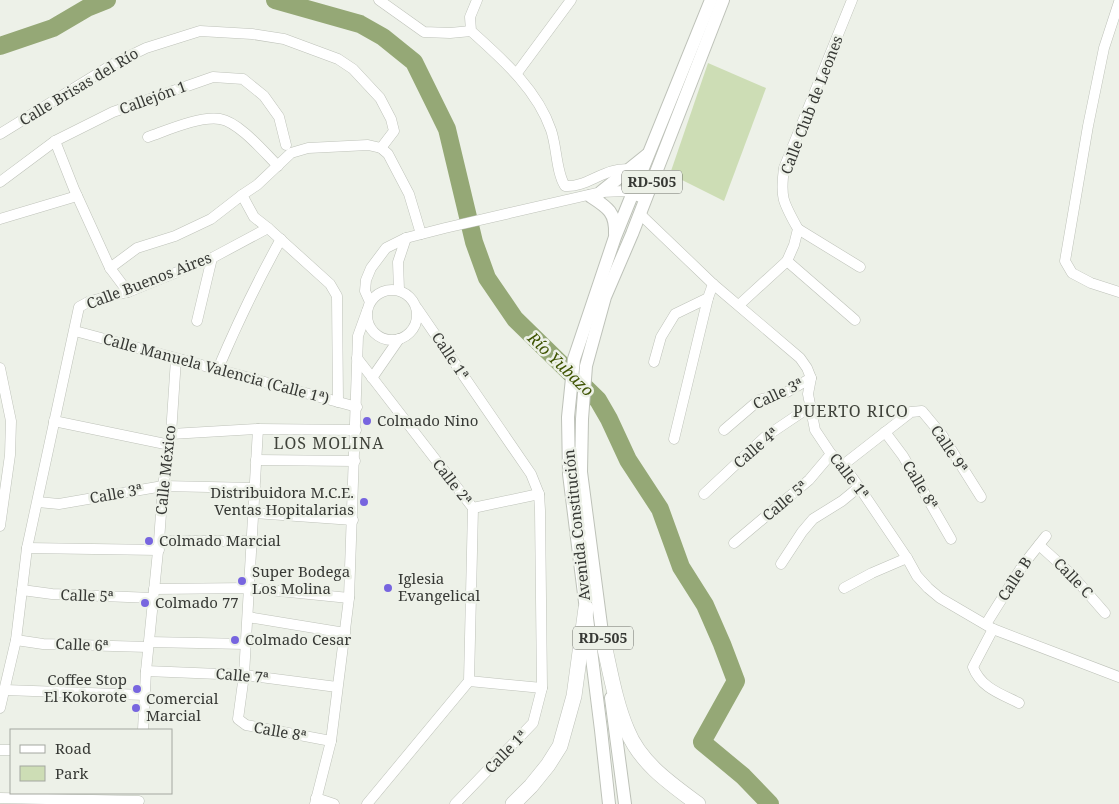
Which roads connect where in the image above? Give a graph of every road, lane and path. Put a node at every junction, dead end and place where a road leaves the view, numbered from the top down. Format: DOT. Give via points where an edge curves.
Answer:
graph roads {
  1 [pos="379,0"];
  2 [pos="477,0"];
  3 [pos="571,0"];
  4 [pos="710,0"];
  5 [pos="723,0"];
  6 [pos="852,0"];
  7 [pos="1119,2"];
  8 [pos="471,31"];
  9 [pos="517,73"];
  10 [pos="0,134"];
  11 [pos="148,137"];
  12 [pos="55,141"];
  13 [pos="286,145"];
  14 [pos="380,148"];
  15 [pos="278,166"];
  16 [pos="634,173"];
  17 [pos="0,182"];
  18 [pos="632,194"];
  19 [pos="242,195"];
  20 [pos="592,195"];
  21 [pos="77,196"];
  22 [pos="646,198"];
  23 [pos="640,214"];
  24 [pos="0,219"];
  25 [pos="268,228"];
  26 [pos="798,229"];
  27 [pos="421,234"];
  28 [pos="615,237"];
  29 [pos="406,238"];
  30 [pos="281,239"];
  31 [pos="212,258"];
  32 [pos="787,260"];
  33 [pos="860,267"];
  34 [pos="110,268"];
  35 [pos="713,284"];
  36 [pos="399,290"];
  37 [pos="128,292"];
  38 [pos="1119,292"];
  39 [pos="708,298"];
  40 [pos="739,305"];
  41 [pos="368,306"];
  42 [pos="417,308"];
  43 [pos="855,320"];
  44 [pos="197,321"];
  45 [pos="75,331"];
  46 [pos="399,339"];
  47 [pos="357,358"];
  48 [pos="176,359"];
  49 [pos="654,362"];
  50 [pos="0,368"];
  51 [pos="217,371"];
  52 [pos="372,378"];
  53 [pos="811,378"];
  54 [pos="338,402"];
  55 [pos="810,406"];
  56 [pos="357,407"];
  57 [pos="54,421"];
  58 [pos="258,429"];
  59 [pos="356,430"];
  60 [pos="724,430"];
  61 [pos="885,432"];
  62 [pos="674,439"];
  63 [pos="170,440"];
  64 [pos="831,454"];
  65 [pos="256,460"];
  66 [pos="355,461"];
  67 [pos="843,465"];
  68 [pos="575,473"];
  69 [pos="163,486"];
  70 [pos="859,487"];
  71 [pos="255,488"];
  72 [pos="539,494"];
  73 [pos="704,494"];
  74 [pos="981,497"];
  75 [pos="38,502"];
  76 [pos="473,508"];
  77 [pos="253,513"];
  78 [pos="353,520"];
  79 [pos="0,526"];
  80 [pos="1046,536"];
  81 [pos="952,539"];
  82 [pos="252,541"];
  83 [pos="734,543"];
  84 [pos="1039,545"];
  85 [pos="159,546"];
  86 [pos="27,548"];
  87 [pos="907,558"];
  88 [pos="782,564"];
  89 [pos="249,588"];
  90 [pos="844,588"];
  91 [pos="22,590"];
  92 [pos="154,594"];
  93 [pos="349,598"];
  94 [pos="586,608"];
  95 [pos="1105,613"];
  96 [pos="248,617"];
  97 [pos="990,627"];
  98 [pos="345,634"];
  99 [pos="16,640"];
  100 [pos="603,640"];
  101 [pos="246,644"];
  102 [pos="148,645"];
  103 [pos="146,671"];
  104 [pos="244,675"];
  105 [pos="1119,677"];
  106 [pos="469,681"];
  107 [pos="337,687"];
  108 [pos="542,688"];
  109 [pos="5,690"];
  110 [pos="145,695"];
  111 [pos="1019,703"];
  112 [pos="0,708"];
  113 [pos="143,729"];
  114 [pos="331,741"];
  115 [pos="0,798"];
  116 [pos="139,799"];
  117 [pos="316,801"];
  118 [pos="334,804"];
  119 [pos="367,804"];
  120 [pos="455,804"];
  121 [pos="513,804"];
  122 [pos="609,804"];
  123 [pos="625,804"];
  124 [pos="698,804"];
  1 -- 8 [label="street" via="424,32"];
  2 -- 8 [label="street" via="470,17"];
  3 -- 9 [label="street"];
  4 -- 16 [label="main road, Avenida Constitución / RD-505" via="648,153"];
  5 -- 22 [label="main road, RD-505"];
  6 -- 26 [label="street, Calle Club de Leones" via="784,168 781,190"];
  7 -- 38 [label="street" via="1104,48 1065,261 1072,273"];
  8 -- 9 [label="street"];
  9 -- 16 [label="street" via="544,112 565,186 574,186 617,170"];
  10 -- 14 [label="street, Calle Brisas del Río" via="115,63 146,48 200,31 284,39 338,59 353,69 380,98 391,118 394,131"];
  11 -- 15 [label="street" via="203,120 221,119 234,125"];
  12 -- 13 [label="street, Callejón 1" via="114,112 213,77 243,79 264,96 279,117"];
  12 -- 17 [label="street, Callejón 1"];
  12 -- 21 [label="street"];
  14 -- 15 [label="street" via="368,145 308,148 291,153"];
  14 -- 27 [label="street" via="388,154 410,194"];
  15 -- 19 [label="street"];
  16 -- 18 [label="main road, Avenida Constitución / RD-505"];
  16 -- 20 [label="main road"];
  18 -- 20 [label="street" via="625,191"];
  18 -- 22 [label="street"];
  18 -- 28 [label="main road, Avenida Constitución / RD-505"];
  19 -- 25 [label="street" via="254,217"];
  19 -- 34 [label="street" via="211,219 175,236 137,248"];
  20 -- 27 [label="street"];
  20 -- 28 [label="main road" via="614,216"];
  21 -- 24 [label="street"];
  21 -- 34 [label="street"];
  22 -- 23 [label="main road, RD-505"];
  23 -- 35 [label="street"];
  23 -- 68 [label="main road, RD-505" via="605,297 586,366"];
  25 -- 30 [label="street"];
  25 -- 31 [label="street, Calle Buenos Aires"];
  26 -- 32 [label="street"];
  26 -- 33 [label="street"];
  27 -- 29 [label="street"];
  28 -- 68 [label="main road, Avenida Constitución / RD-505" via="574,359 568,417"];
  29 -- 36 [label="street" via="398,262"];
  29 -- 41 [label="street" via="386,248 371,268 364,291"];
  30 -- 51 [label="street"];
  30 -- 54 [label="street" via="330,284 337,296"];
  31 -- 37 [label="street, Calle Buenos Aires"];
  31 -- 44 [label="street"];
  32 -- 40 [label="street"];
  32 -- 43 [label="street"];
  34 -- 37 [label="street"];
  35 -- 39 [label="street"];
  35 -- 40 [label="street"];
  36 -- 41 [label="street" via="377,293"];
  36 -- 42 [label="street" via="413,300"];
  37 -- 45 [label="street, Calle Buenos Aires" via="90,301 80,308"];
  39 -- 49 [label="street" via="675,314 661,337"];
  39 -- 62 [label="street"];
  40 -- 53 [label="street" via="800,358"];
  41 -- 46 [label="street" via="367,321 372,330 379,337"];
  41 -- 47 [label="street" via="358,336"];
  42 -- 46 [label="street" via="414,327"];
  42 -- 72 [label="street, Calle 1ª" via="531,474"];
  45 -- 48 [label="street, Calle Manuela Valencia (Calle 1ª)"];
  45 -- 57 [label="street, Calle Buenos Aires"];
  46 -- 52 [label="street"];
  47 -- 52 [label="street, Calle 2ª"];
  47 -- 56 [label="street"];
  48 -- 51 [label="street, Calle Manuela Valencia (Calle 1ª)"];
  48 -- 63 [label="street, Calle México"];
  50 -- 79 [label="street" via="10,421 10,455"];
  51 -- 54 [label="street, Calle Manuela Valencia (Calle 1ª)"];
  52 -- 76 [label="street, Calle 2ª"];
  53 -- 55 [label="street, Calle 1ª"];
  53 -- 60 [label="street, Calle 3ª" via="787,392 759,400"];
  54 -- 56 [label="street, Calle Manuela Valencia (Calle 1ª)"];
  55 -- 64 [label="street, Calle 1ª" via="815,430"];
  55 -- 73 [label="street, Calle 4ª" via="765,437"];
  56 -- 59 [label="street"];
  57 -- 63 [label="street"];
  57 -- 75 [label="street, Calle Buenos Aires"];
  58 -- 59 [label="street"];
  58 -- 63 [label="street"];
  58 -- 65 [label="street"];
  59 -- 66 [label="street"];
  61 -- 67 [label="street"];
  61 -- 74 [label="street, Calle 9ª" via="911,412 922,411 942,435"];
  61 -- 81 [label="street, Calle 8ª" via="903,456"];
  63 -- 69 [label="street, Calle México"];
  64 -- 67 [label="street, Calle 1ª"];
  64 -- 83 [label="street, Calle 5ª" via="809,480"];
  65 -- 66 [label="street"];
  65 -- 71 [label="street"];
  66 -- 78 [label="street"];
  67 -- 70 [label="street, Calle 1ª"];
  68 -- 94 [label="main road, Avenida Constitución / RD-505"];
  68 -- 100 [label="main road, RD-505"];
  69 -- 71 [label="street, Calle 3ª"];
  69 -- 75 [label="street, Calle 3ª" via="59,504"];
  69 -- 85 [label="street, Calle México"];
  70 -- 87 [label="street, Calle 1ª"];
  70 -- 88 [label="street" via="814,519"];
  71 -- 77 [label="street"];
  72 -- 76 [label="street"];
  72 -- 108 [label="street, Calle 1ª"];
  75 -- 86 [label="street, Calle Buenos Aires"];
  76 -- 106 [label="street, Calle 2ª"];
  77 -- 78 [label="street"];
  77 -- 82 [label="street"];
  78 -- 93 [label="street"];
  80 -- 84 [label="street, Calle B"];
  82 -- 85 [label="street"];
  82 -- 89 [label="street"];
  84 -- 95 [label="street, Calle C" via="1071,574"];
  84 -- 97 [label="street, Calle B" via="1023,565"];
  85 -- 86 [label="street"];
  85 -- 92 [label="street, Calle México"];
  86 -- 91 [label="street, Calle Buenos Aires"];
  87 -- 90 [label="street"];
  87 -- 97 [label="street, Calle 1ª" via="917,576 940,598"];
  89 -- 92 [label="street, Calle 5ª"];
  89 -- 93 [label="street, Calle 5ª"];
  89 -- 96 [label="street"];
  91 -- 92 [label="street, Calle 5ª" via="52,594"];
  91 -- 99 [label="street, Calle Buenos Aires"];
  92 -- 102 [label="street, Calle México"];
  93 -- 98 [label="street"];
  94 -- 121 [label="highway" via="574,696 560,746 531,786"];
  94 -- 122 [label="main road, Avenida Constitución / RD-505"];
  96 -- 98 [label="street"];
  96 -- 101 [label="street"];
  97 -- 105 [label="street, Calle 1ª"];
  97 -- 111 [label="street, Calle B" via="973,668 976,676 982,684"];
  98 -- 107 [label="street"];
  99 -- 102 [label="street, Calle 6ª" via="43,644"];
  99 -- 109 [label="street, Calle Buenos Aires"];
  100 -- 123 [label="main road, RD-505"];
  100 -- 124 [label="highway" via="627,731 658,773"];
  101 -- 102 [label="street, Calle 6ª"];
  101 -- 104 [label="street"];
  102 -- 103 [label="street, Calle México"];
  103 -- 104 [label="street, Calle 7ª"];
  103 -- 110 [label="street, Calle México"];
  104 -- 107 [label="street, Calle 7ª"];
  104 -- 114 [label="street, Calle 8ª" via="238,719 246,726"];
  106 -- 108 [label="street"];
  106 -- 119 [label="street"];
  107 -- 114 [label="street"];
  108 -- 120 [label="street, Calle 1ª" via="533,723"];
  109 -- 110 [label="street"];
  109 -- 112 [label="street, Calle Buenos Aires"];
  110 -- 113 [label="street, Calle México"];
  114 -- 117 [label="street"];
  115 -- 116 [label="street"];
  117 -- 118 [label="street"];
}
